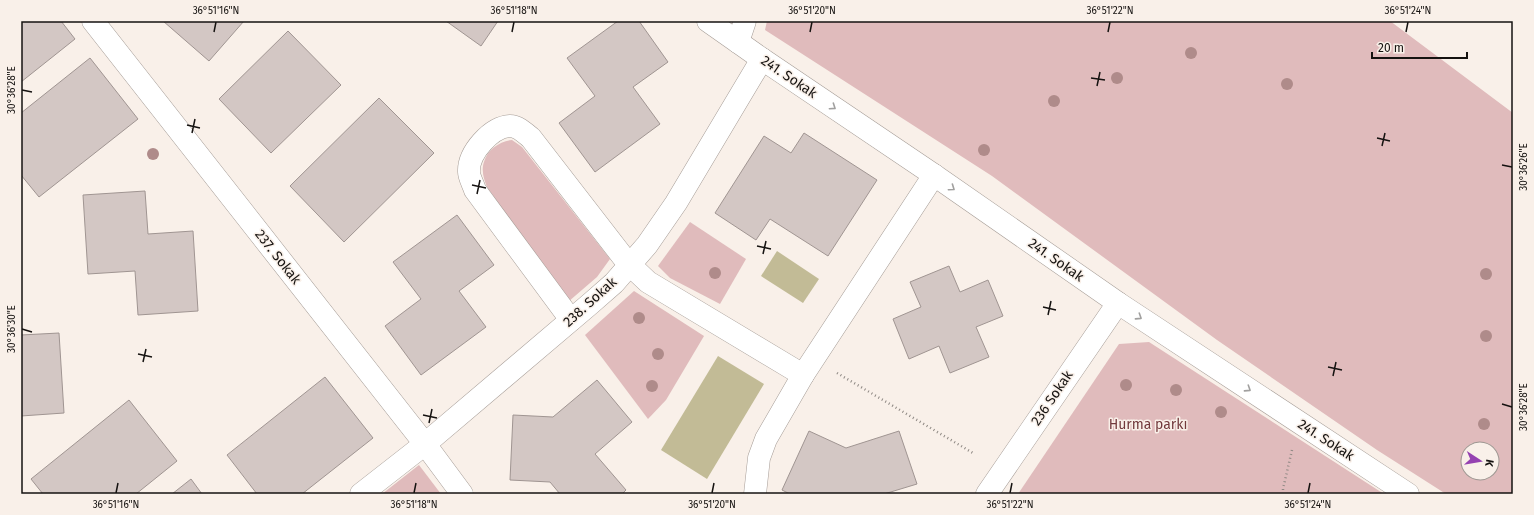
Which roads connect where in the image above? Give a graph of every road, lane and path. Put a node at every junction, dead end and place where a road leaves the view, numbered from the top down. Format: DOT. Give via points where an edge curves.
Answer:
graph roads {
  1 [pos="93,21"];
  2 [pos="708,21"];
  3 [pos="745,21"];
  4 [pos="738,42"];
  5 [pos="762,59"];
  6 [pos="934,175"];
  7 [pos="630,265"];
  8 [pos="1118,303"];
  9 [pos="571,320"];
  10 [pos="808,367"];
  11 [pos="1299,423"];
  12 [pos="425,444"];
  13 [pos="973,452"];
  14 [pos="361,494"];
  15 [pos="462,494"];
  16 [pos="755,494"];
  17 [pos="986,494"];
  18 [pos="1281,494"];
  19 [pos="1408,494"];
  1 -- 12 [label="street, 237. Sokak"];
  2 -- 4 [label="street, 241. Sokak"];
  3 -- 4 [label="street"];
  4 -- 5 [label="street, 241. Sokak"];
  5 -- 6 [label="street, 241. Sokak, one-way"];
  5 -- 7 [label="street, 238. Sokak" via="676,203"];
  6 -- 8 [label="street, 241. Sokak, one-way"];
  6 -- 10 [label="street"];
  7 -- 9 [label="street, 238. Sokak"];
  7 -- 9 [label="street" via="531,138 511,126 502,127 489,135 472,157 469,171 475,190"];
  7 -- 10 [label="street" via="659,289"];
  8 -- 11 [label="street, 241. Sokak, one-way"];
  8 -- 17 [label="street, 236 Sokak"];
  9 -- 12 [label="street, 238. Sokak"];
  10 -- 13 [label="path"];
  10 -- 16 [label="street" via="766,439 759,458"];
  11 -- 18 [label="path"];
  11 -- 19 [label="street, 241. Sokak"];
  12 -- 14 [label="street, 238. Sokak"];
  12 -- 15 [label="street, 237. Sokak"];
}
